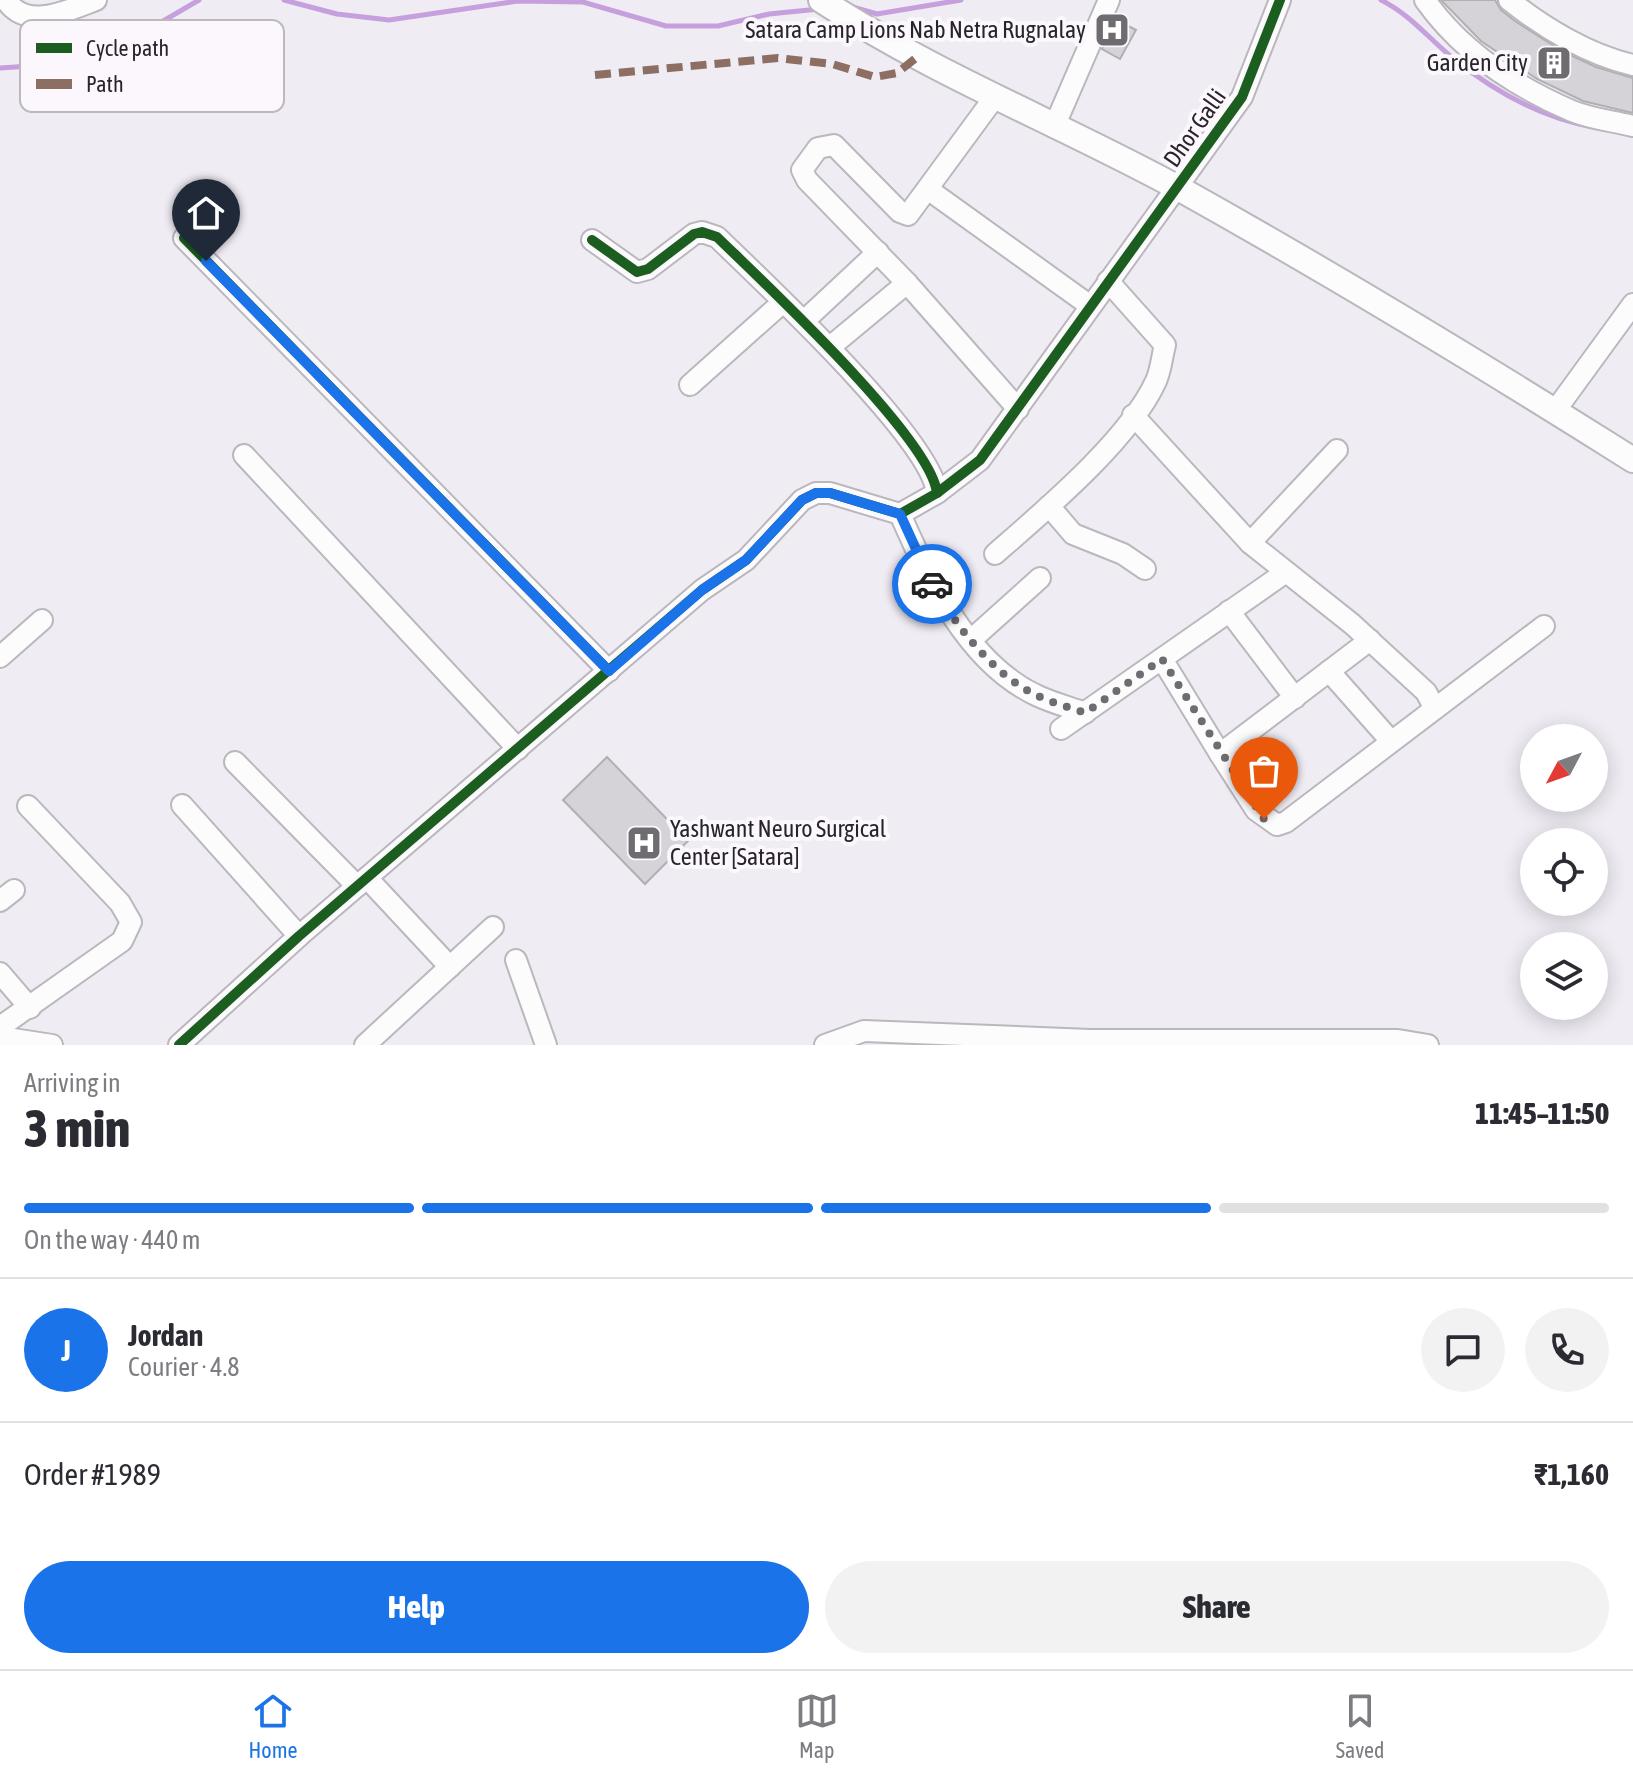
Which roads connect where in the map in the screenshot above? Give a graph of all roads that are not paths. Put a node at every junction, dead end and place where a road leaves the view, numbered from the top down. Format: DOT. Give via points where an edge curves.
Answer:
graph roads {
  1 [pos="6,0"];
  2 [pos="96,0"];
  3 [pos="821,0"];
  4 [pos="1109,0"];
  5 [pos="1280,0"];
  6 [pos="1425,0"];
  7 [pos="1521,4"];
  8 [pos="1633,65"];
  9 [pos="994,98"];
  10 [pos="1633,126"];
  11 [pos="1054,127"];
  12 [pos="1178,188"];
  13 [pos="929,190"];
  14 [pos="184,238"];
  15 [pos="592,240"];
  16 [pos="878,252"];
  17 [pos="1108,281"];
  18 [pos="907,283"];
  19 [pos="783,302"];
  20 [pos="1633,304"];
  21 [pos="1089,305"];
  22 [pos="804,321"];
  23 [pos="830,347"];
  24 [pos="690,385"];
  25 [pos="1018,409"];
  26 [pos="1555,411"];
  27 [pos="1133,415"];
  28 [pos="1337,450"];
  29 [pos="244,455"];
  30 [pos="1633,460"];
  31 [pos="937,493"];
  32 [pos="1049,506"];
  33 [pos="900,514"];
  34 [pos="1250,543"];
  35 [pos="995,554"];
  36 [pos="1145,569"];
  37 [pos="1286,572"];
  38 [pos="1040,578"];
  39 [pos="1229,611"];
  40 [pos="42,620"];
  41 [pos="1544,626"];
  42 [pos="971,640"];
  43 [pos="1370,640"];
  44 [pos="0,657"];
  45 [pos="1162,659"];
  46 [pos="609,671"];
  47 [pos="1329,671"];
  48 [pos="1295,698"];
  49 [pos="1434,707"];
  50 [pos="1085,713"];
  51 [pos="1061,729"];
  52 [pos="1390,740"];
  53 [pos="518,749"];
  54 [pos="1220,754"];
  55 [pos="235,762"];
  56 [pos="182,805"];
  57 [pos="28,806"];
  58 [pos="362,882"];
  59 [pos="493,927"];
  60 [pos="299,936"];
  61 [pos="516,960"];
  62 [pos="450,967"];
  63 [pos="0,973"];
  64 [pos="30,1008"];
  65 [pos="0,1027"];
  66 [pos="0,1037"];
  67 [pos="835,1043"];
  68 [pos="52,1045"];
  69 [pos="179,1045"];
  70 [pos="365,1045"];
  71 [pos="546,1045"];
  72 [pos="1428,1045"];
  1 -- 2 [label="street" via="17,14 30,18"];
  3 -- 9 [label="main road" via="884,42"];
  4 -- 11 [label="street"];
  5 -- 12 [label="street, Dhor Galli" via="1242,97"];
  6 -- 10 [label="street" via="1481,61 1514,81 1575,113"];
  7 -- 8 [label="street" via="1609,60"];
  9 -- 11 [label="main road"];
  9 -- 13 [label="street"];
  11 -- 12 [label="main road"];
  12 -- 17 [label="street, Dhor Galli"];
  12 -- 26 [label="main road" via="1381,302"];
  13 -- 16 [label="street" via="905,216 840,148 818,148 804,163 807,180"];
  13 -- 21 [label="street"];
  14 -- 46 [label="street"];
  15 -- 19 [label="street" via="637,272 694,234 709,233"];
  16 -- 18 [label="street"];
  16 -- 22 [label="street"];
  17 -- 21 [label="street, Dhor Galli"];
  17 -- 27 [label="street" via="1165,345 1156,381"];
  18 -- 23 [label="street"];
  18 -- 25 [label="street"];
  19 -- 22 [label="street"];
  19 -- 24 [label="street"];
  20 -- 26 [label="street"];
  21 -- 25 [label="street, Dhor Galli"];
  22 -- 23 [label="street"];
  23 -- 31 [label="street" via="928,466"];
  25 -- 31 [label="street, Dhor Galli" via="980,460"];
  26 -- 30 [label="main road"];
  27 -- 32 [label="street"];
  27 -- 34 [label="street"];
  28 -- 34 [label="street"];
  29 -- 53 [label="street"];
  31 -- 33 [label="street, Dhor Galli"];
  32 -- 35 [label="street"];
  32 -- 36 [label="street" via="1073,534"];
  33 -- 42 [label="street" via="951,618"];
  33 -- 46 [label="street" via="830,493 802,500 746,560 702,590"];
  34 -- 37 [label="street"];
  37 -- 39 [label="street"];
  37 -- 43 [label="street"];
  38 -- 42 [label="street"];
  39 -- 45 [label="street"];
  39 -- 48 [label="street"];
  40 -- 44 [label="street"];
  41 -- 49 [label="street"];
  42 -- 50 [label="street" via="1012,680 1037,696"];
  43 -- 47 [label="street"];
  43 -- 49 [label="street" via="1426,692"];
  45 -- 50 [label="street"];
  45 -- 54 [label="street"];
  46 -- 53 [label="street"];
  47 -- 48 [label="street"];
  47 -- 52 [label="street"];
  48 -- 54 [label="street"];
  49 -- 52 [label="street"];
  50 -- 51 [label="street"];
  52 -- 54 [label="street" via="1277,825 1256,810"];
  53 -- 58 [label="street"];
  55 -- 58 [label="street"];
  56 -- 60 [label="street"];
  57 -- 64 [label="street" via="120,903 131,922 122,941"];
  58 -- 60 [label="street"];
  58 -- 62 [label="street"];
  59 -- 62 [label="street"];
  60 -- 69 [label="street"];
  61 -- 71 [label="street"];
  62 -- 70 [label="street"];
  63 -- 64 [label="street"];
  64 -- 65 [label="street"];
  66 -- 68 [label="street"];
  67 -- 72 [label="street" via="864,1031 1090,1040 1398,1040"];
}
